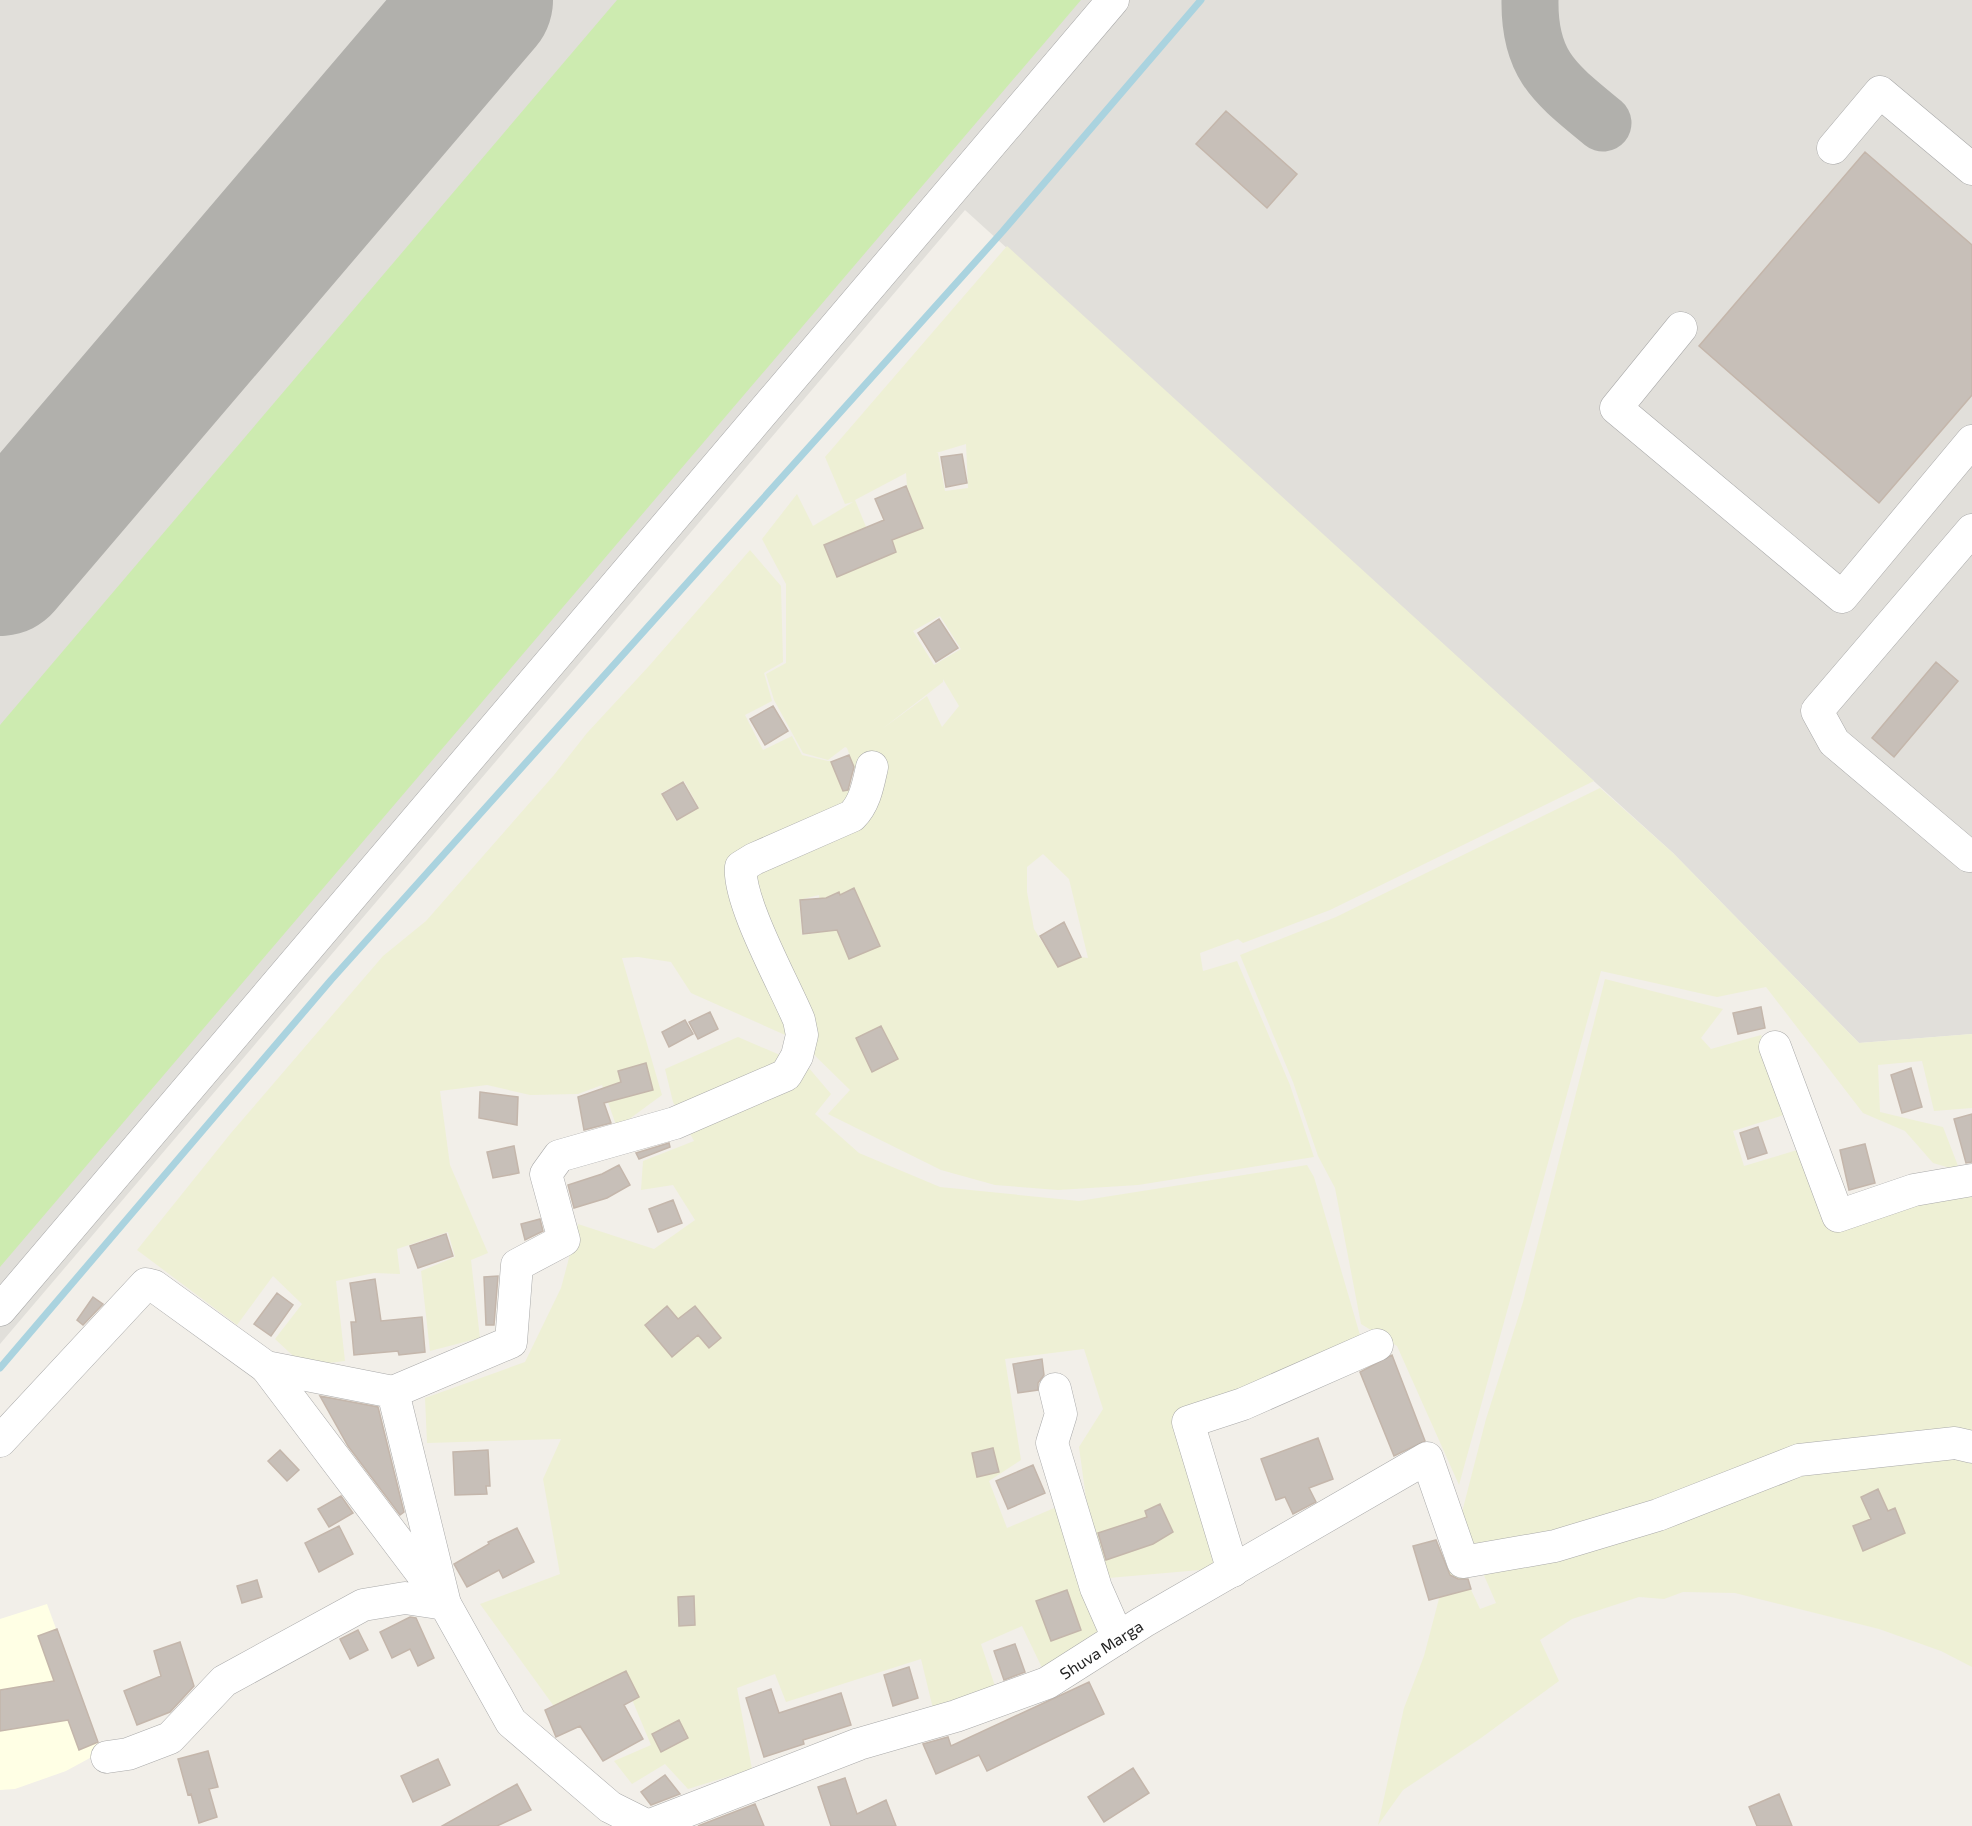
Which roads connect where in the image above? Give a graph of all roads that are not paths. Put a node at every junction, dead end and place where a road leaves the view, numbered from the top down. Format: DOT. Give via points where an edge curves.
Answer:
graph roads {
  1 [pos="1113,0"];
  2 [pos="1833,148"];
  3 [pos="1967,156"];
  4 [pos="1681,328"];
  5 [pos="1972,441"];
  6 [pos="1972,531"];
  7 [pos="872,767"];
  8 [pos="1969,856"];
  9 [pos="1775,1047"];
  10 [pos="1972,1180"];
  11 [pos="0,1310"];
  12 [pos="1377,1345"];
  13 [pos="266,1367"];
  14 [pos="1055,1389"];
  15 [pos="393,1392"];
  16 [pos="0,1441"];
  17 [pos="1972,1447"];
  18 [pos="1233,1571"];
  19 [pos="445,1604"];
  20 [pos="1118,1638"];
  21 [pos="107,1757"];
  22 [pos="648,1826"];
  1 -- 11 [label="street"];
  2 -- 3 [label="street" via="1880,92"];
  4 -- 5 [label="street" via="1616,408 1842,597"];
  6 -- 8 [label="street" via="1816,711 1834,742"];
  7 -- 15 [label="street" via="866,792 852,816 741,867 746,901 800,1020 802,1035 786,1075 675,1123 559,1156 546,1174 564,1240 518,1265 511,1342"];
  9 -- 10 [label="street" via="1838,1216 1914,1190"];
  12 -- 18 [label="street" via="1253,1400 1188,1422"];
  13 -- 15 [label="street"];
  13 -- 16 [label="street" via="146,1284"];
  13 -- 19 [label="street"];
  14 -- 20 [label="street" via="1061,1414 1052,1443 1096,1588"];
  15 -- 19 [label="street"];
  17 -- 18 [label="street, Shuva Marga" via="1955,1443 1799,1460 1658,1515 1555,1546 1463,1562 1426,1458"];
  18 -- 20 [label="street, Shuva Marga"];
  19 -- 21 [label="street" via="405,1598 363,1605 224,1681 170,1738 128,1754"];
  19 -- 22 [label="street" via="511,1722 610,1807"];
  20 -- 22 [label="street, Shuva Marga" via="1047,1683 956,1716 859,1744"];
}
